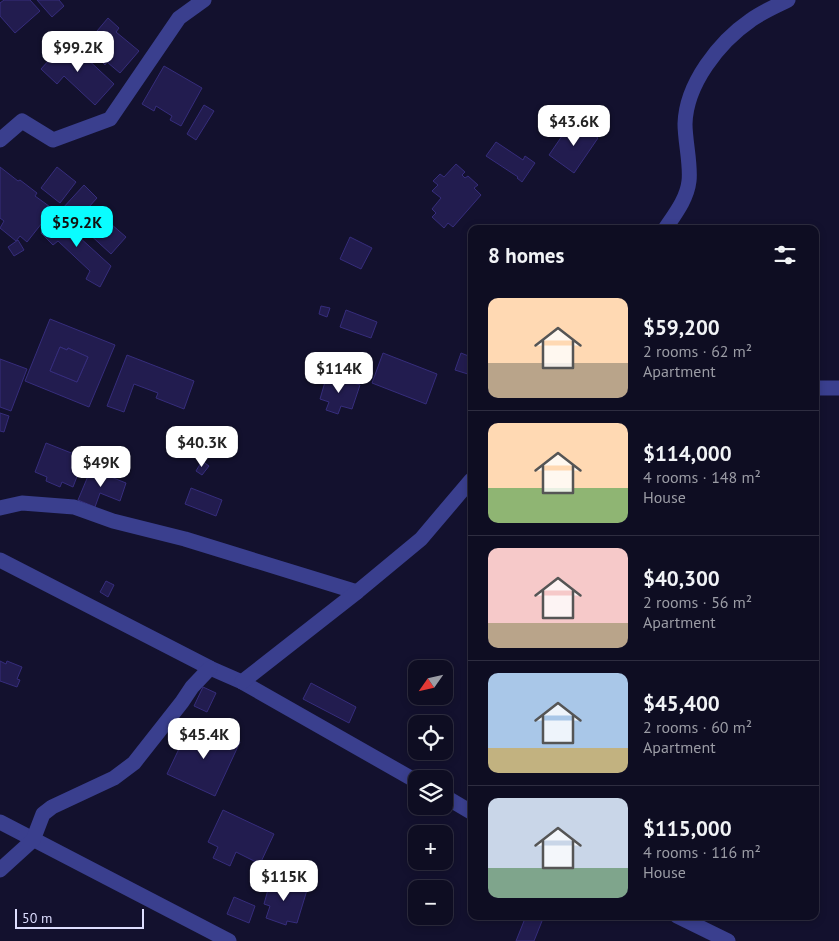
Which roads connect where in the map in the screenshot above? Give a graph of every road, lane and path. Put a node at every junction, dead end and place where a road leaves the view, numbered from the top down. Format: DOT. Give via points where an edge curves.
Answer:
graph roads {
  1 [pos="204,0"];
  2 [pos="788,0"];
  3 [pos="0,140"];
  4 [pos="668,225"];
  5 [pos="819,388"];
  6 [pos="839,388"];
  7 [pos="468,484"];
  8 [pos="0,508"];
  9 [pos="0,560"];
  10 [pos="357,592"];
  11 [pos="210,668"];
  12 [pos="242,682"];
  13 [pos="408,776"];
  14 [pos="453,801"];
  15 [pos="468,810"];
  16 [pos="0,822"];
  17 [pos="32,840"];
  18 [pos="0,870"];
  19 [pos="685,920"];
  20 [pos="229,941"];
  21 [pos="728,941"];
  1 -- 3 [label="street" via="179,18 110,119 53,140 22,121"];
  2 -- 4 [label="street" via="751,20 700,72 688,101 685,123 689,181 681,204"];
  5 -- 6 [label="street"];
  7 -- 10 [label="street" via="421,539"];
  8 -- 10 [label="street" via="22,502 74,507"];
  9 -- 11 [label="street"];
  10 -- 12 [label="street"];
  11 -- 12 [label="street"];
  11 -- 17 [label="street" via="134,763 114,778 52,807 43,814"];
  12 -- 13 [label="street"];
  14 -- 15 [label="street"];
  16 -- 17 [label="street"];
  17 -- 18 [label="street"];
  17 -- 20 [label="street"];
  19 -- 21 [label="street"];
}
